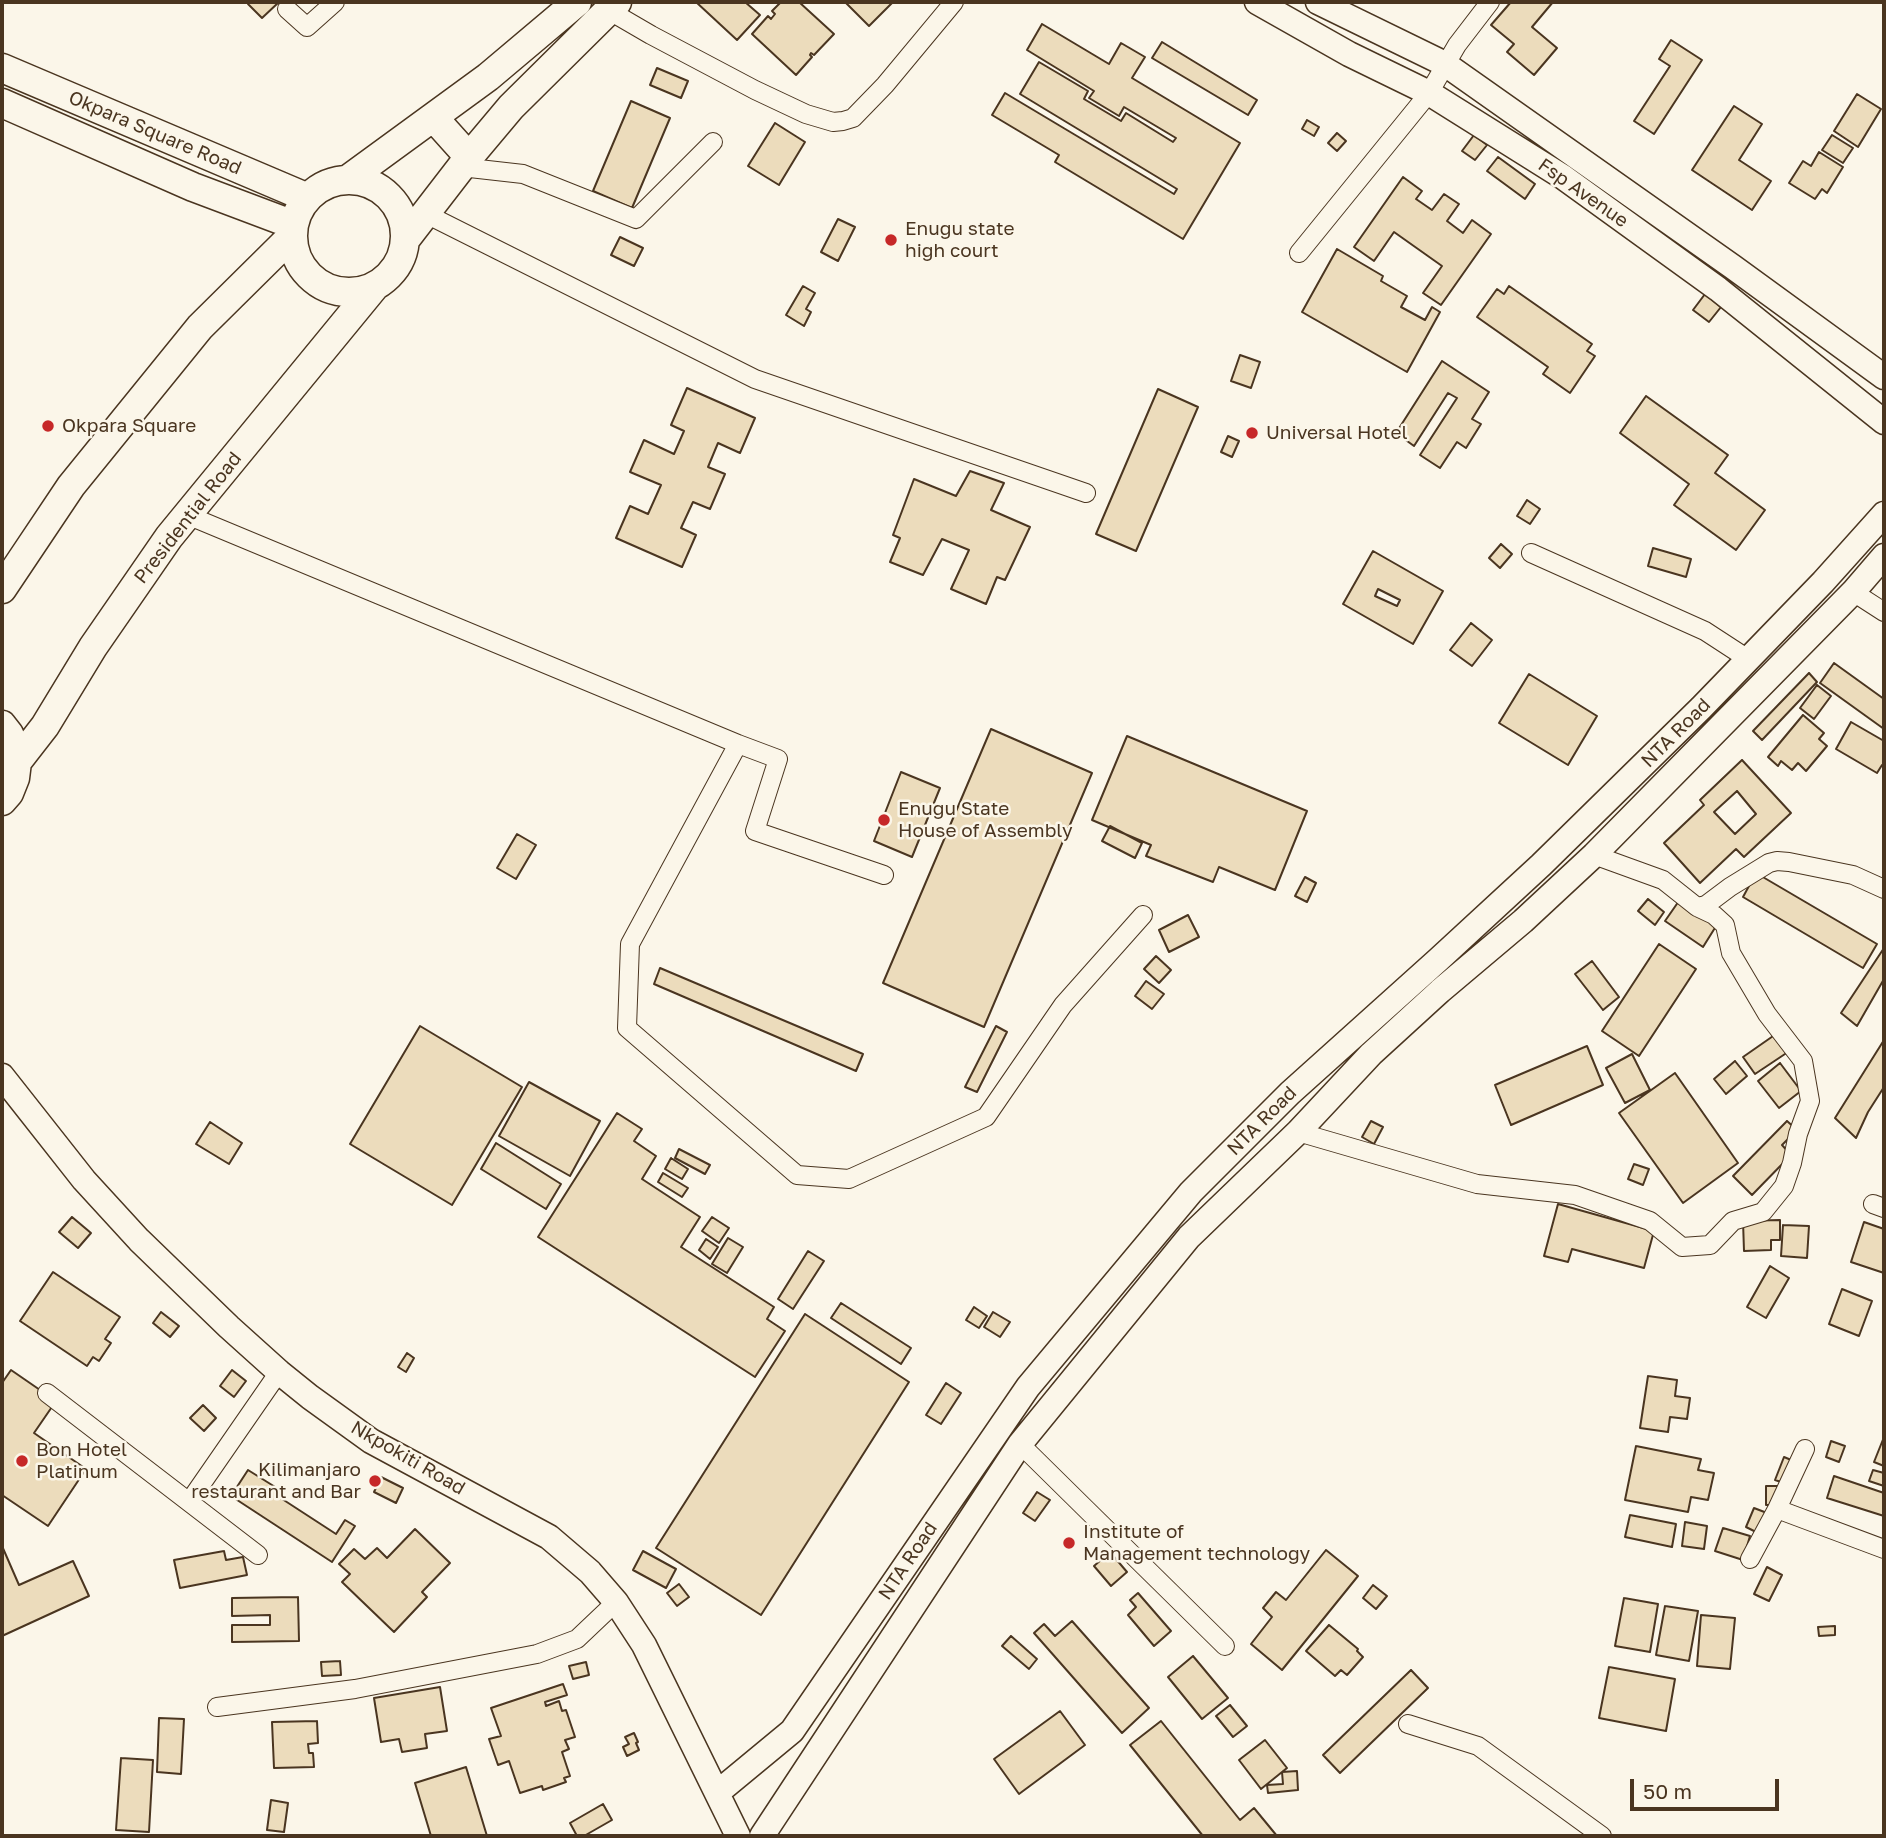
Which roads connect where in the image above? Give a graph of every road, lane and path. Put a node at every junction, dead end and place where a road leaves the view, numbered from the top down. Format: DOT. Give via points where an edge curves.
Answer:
graph roads {
  1 [pos="335,2"];
  2 [pos="577,2"];
  3 [pos="954,2"];
  4 [pos="1257,2"];
  5 [pos="1490,2"];
  6 [pos="1323,4"];
  7 [pos="613,6"];
  8 [pos="287,9"];
  9 [pos="1308,31"];
  10 [pos="1445,64"];
  11 [pos="2,68"];
  12 [pos="1429,93"];
  13 [pos="2,103"];
  14 [pos="433,118"];
  15 [pos="713,142"];
  16 [pos="465,162"];
  17 [pos="347,180"];
  18 [pos="308,198"];
  19 [pos="426,214"];
  20 [pos="294,230"];
  21 [pos="405,240"];
  22 [pos="1299,253"];
  23 [pos="375,286"];
  24 [pos="1884,377"];
  25 [pos="1884,422"];
  26 [pos="1086,493"];
  27 [pos="1884,514"];
  28 [pos="187,515"];
  29 [pos="1531,553"];
  30 [pos="1884,556"];
  31 [pos="2,589"];
  32 [pos="1853,592"];
  33 [pos="1884,612"];
  34 [pos="1748,659"];
  35 [pos="2,725"];
  36 [pos="738,744"];
  37 [pos="17,762"];
  38 [pos="2,801"];
  39 [pos="1594,855"];
  40 [pos="884,875"];
  41 [pos="1884,889"];
  42 [pos="1697,907"];
  43 [pos="1143,915"];
  44 [pos="2,1076"];
  45 [pos="1298,1132"];
  46 [pos="279,1372"];
  47 [pos="47,1393"];
  48 [pos="1020,1444"];
  49 [pos="1805,1449"];
  50 [pos="189,1502"];
  51 [pos="1777,1509"];
  52 [pos="1884,1549"];
  53 [pos="258,1555"];
  54 [pos="1750,1559"];
  55 [pos="616,1602"];
  56 [pos="1225,1646"];
  57 [pos="217,1707"];
  58 [pos="1408,1724"];
  59 [pos="717,1793"];
  60 [pos="738,1836"];
  61 [pos="762,1836"];
  62 [pos="1602,1836"];
  1 -- 8 [label="street" via="307,27"];
  2 -- 14 [label="main road"];
  3 -- 7 [label="street" via="853,118 833,122 755,90 650,35"];
  4 -- 9 [label="main road, Fsp Avenue"];
  5 -- 10 [label="street"];
  6 -- 9 [label="main road"];
  6 -- 10 [label="main road, Fsp Avenue"];
  7 -- 16 [label="main road" via="511,107"];
  9 -- 12 [label="main road, Fsp Avenue"];
  10 -- 12 [label="street"];
  10 -- 24 [label="main road, Fsp Avenue"];
  11 -- 18 [label="main road, Okpara Square Road"];
  12 -- 22 [label="street"];
  12 -- 25 [label="main road, Fsp Avenue" via="1585,192 1718,289"];
  13 -- 20 [label="main road"];
  14 -- 16 [label="main road"];
  14 -- 17 [label="main road"];
  15 -- 16 [label="street" via="636,219 523,174"];
  16 -- 19 [label="main road"];
  17 -- 18 [label="main road" via="326,185"];
  17 -- 21 [label="main road" via="362,181 389,197 404,224"];
  18 -- 20 [label="main road"];
  19 -- 21 [label="main road"];
  19 -- 26 [label="street" via="755,379"];
  20 -- 23 [label="main road" via="296,254 320,284 357,292"];
  20 -- 31 [label="main road" via="200,327 71,486"];
  21 -- 23 [label="main road" via="399,262"];
  23 -- 28 [label="main road, Presidential Road"];
  27 -- 34 [label="main road, NTA Road"];
  28 -- 36 [label="street"];
  28 -- 37 [label="main road, Presidential Road"];
  29 -- 34 [label="street" via="1705,631"];
  30 -- 32 [label="main road, NTA Road"];
  32 -- 33 [label="street"];
  32 -- 39 [label="main road, NTA Road"];
  34 -- 59 [label="main road, NTA Road" via="1541,865 1290,1093 1191,1192 1028,1387 792,1731"];
  35 -- 37 [label="main road" via="15,747"];
  36 -- 40 [label="street" via="778,759 755,831"];
  36 -- 43 [label="street" via="630,944 627,1028 797,1175 849,1179 986,1118 1063,1005"];
  37 -- 38 [label="main road" via="15,778"];
  39 -- 42 [label="street" via="1662,880"];
  39 -- 45 [label="main road, NTA Road" via="1371,1054"];
  41 -- 42 [label="street" via="1853,875 1777,861"];
  42 -- 45 [label="street" via="1725,925 1731,953 1767,1014 1803,1061 1810,1101 1784,1186 1763,1212 1733,1221 1710,1245 1682,1247 1650,1221 1575,1195 1476,1184"];
  44 -- 46 [label="main road, Nkpokiti Road" via="84,1180 139,1240"];
  45 -- 48 [label="main road, NTA Road" via="1189,1237"];
  46 -- 50 [label="street"];
  46 -- 55 [label="main road, Nkpokiti Road" via="370,1441 550,1537"];
  47 -- 50 [label="street"];
  48 -- 56 [label="street"];
  48 -- 61 [label="main road, NTA Road"];
  49 -- 51 [label="street"];
  50 -- 53 [label="street"];
  51 -- 52 [label="street"];
  51 -- 54 [label="street"];
  55 -- 57 [label="street" via="577,1639 537,1654 355,1689"];
  55 -- 59 [label="main road, Nkpokiti Road" via="644,1645"];
  58 -- 62 [label="street" via="1478,1746"];
  59 -- 60 [label="main road, Nkpokiti Road"];
}
